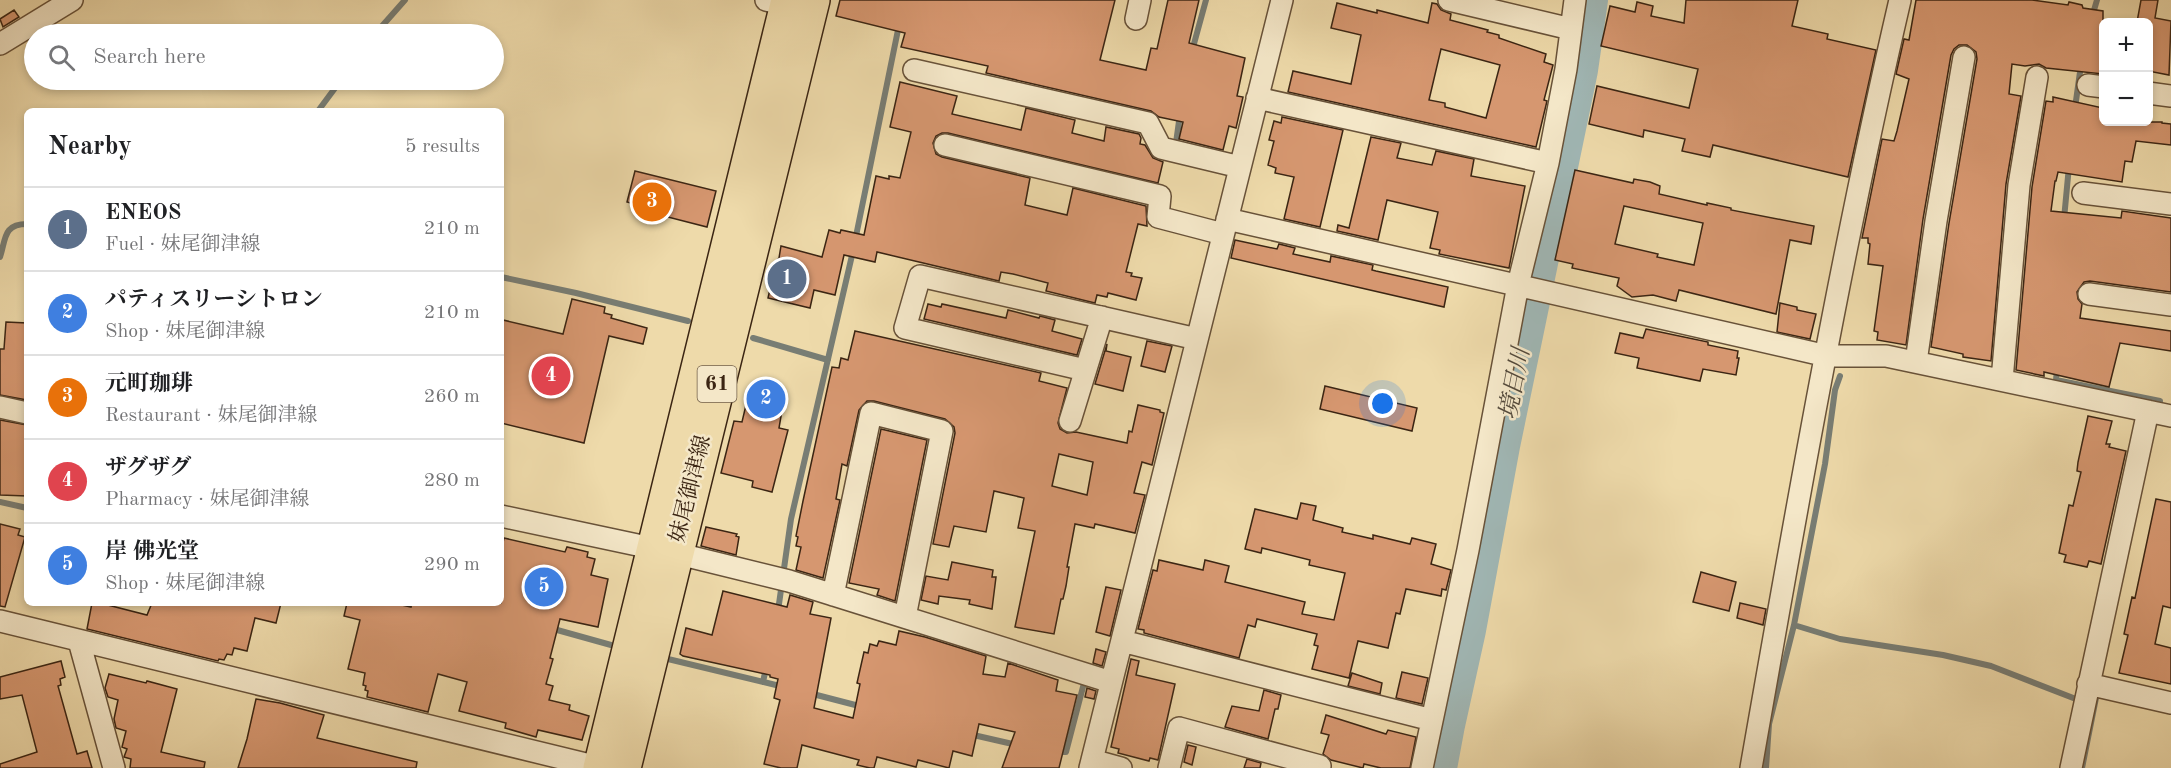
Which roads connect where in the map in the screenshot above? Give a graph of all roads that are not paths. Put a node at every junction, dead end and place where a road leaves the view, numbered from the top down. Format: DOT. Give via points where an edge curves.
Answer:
graph roads {
  1 [pos="72,0"];
  2 [pos="1282,0"];
  3 [pos="1449,0"];
  4 [pos="1575,0"];
  5 [pos="1900,0"];
  6 [pos="788,1"];
  7 [pos="33,24"];
  8 [pos="24,29"];
  9 [pos="1571,29"];
  10 [pos="0,44"];
  11 [pos="1964,57"];
  12 [pos="914,70"];
  13 [pos="2037,77"];
  14 [pos="2153,94"];
  15 [pos="2171,96"];
  16 [pos="1257,98"];
  17 [pos="945,145"];
  18 [pos="1548,163"];
  19 [pos="1240,167"];
  20 [pos="2084,193"];
  21 [pos="2171,204"];
  22 [pos="1225,227"];
  23 [pos="1528,287"];
  24 [pos="2089,294"];
  25 [pos="2171,305"];
  26 [pos="1101,317"];
  27 [pos="1197,339"];
  28 [pos="1827,356"];
  29 [pos="1916,362"];
  30 [pos="1085,370"];
  31 [pos="2002,380"];
  32 [pos="0,407"];
  33 [pos="2148,411"];
  34 [pos="24,412"];
  35 [pos="2171,416"];
  36 [pos="1070,421"];
  37 [pos="504,517"];
  38 [pos="664,551"];
  39 [pos="833,595"];
  40 [pos="904,617"];
  41 [pos="0,621"];
  42 [pos="79,641"];
  43 [pos="1122,641"];
  44 [pos="1111,682"];
  45 [pos="2090,692"];
  46 [pos="2171,703"];
  47 [pos="1432,720"];
  48 [pos="1091,764"];
  49 [pos="1320,766"];
  50 [pos="114,768"];
  51 [pos="600,768"];
  52 [pos="624,768"];
  53 [pos="1120,768"];
  54 [pos="1169,768"];
  55 [pos="1422,768"];
  56 [pos="1751,768"];
  57 [pos="2071,768"];
  1 -- 7 [label="street"];
  2 -- 16 [label="street"];
  3 -- 9 [label="street"];
  4 -- 9 [label="street"];
  5 -- 28 [label="street"];
  6 -- 38 [label="main road, 妹尾御津線 / 61"];
  8 -- 10 [label="street"];
  9 -- 18 [label="street"];
  11 -- 29 [label="street"];
  12 -- 19 [label="street" via="1148,123 1161,148"];
  13 -- 31 [label="street" via="2019,185"];
  14 -- 15 [label="street"];
  16 -- 18 [label="street"];
  16 -- 19 [label="street"];
  17 -- 22 [label="street" via="1160,196 1158,217"];
  18 -- 23 [label="street"];
  19 -- 22 [label="street"];
  20 -- 21 [label="street"];
  22 -- 23 [label="street"];
  22 -- 27 [label="street"];
  23 -- 28 [label="street"];
  23 -- 47 [label="street"];
  24 -- 25 [label="street"];
  26 -- 27 [label="street"];
  26 -- 30 [label="street"];
  26 -- 30 [label="street" via="920,276 905,328"];
  27 -- 43 [label="street"];
  28 -- 29 [label="street" via="1886,356"];
  28 -- 56 [label="street"];
  29 -- 31 [label="street"];
  30 -- 36 [label="street"];
  31 -- 33 [label="street"];
  32 -- 34 [label="street"];
  33 -- 35 [label="street"];
  33 -- 45 [label="street"];
  37 -- 38 [label="street"];
  38 -- 39 [label="street" via="784,579"];
  38 -- 51 [label="main road, 妹尾御津線 / 61"];
  38 -- 52 [label="main road, 妹尾御津線 / 61"];
  39 -- 40 [label="street"];
  39 -- 40 [label="street" via="871,414 942,431"];
  40 -- 44 [label="street"];
  41 -- 42 [label="street"];
  42 -- 50 [label="street"];
  42 -- 51 [label="street"];
  43 -- 44 [label="street"];
  43 -- 47 [label="street"];
  44 -- 48 [label="street"];
  45 -- 46 [label="street"];
  45 -- 57 [label="street"];
  47 -- 55 [label="street"];
  48 -- 53 [label="street"];
  49 -- 54 [label="street" via="1179,728"];
}
